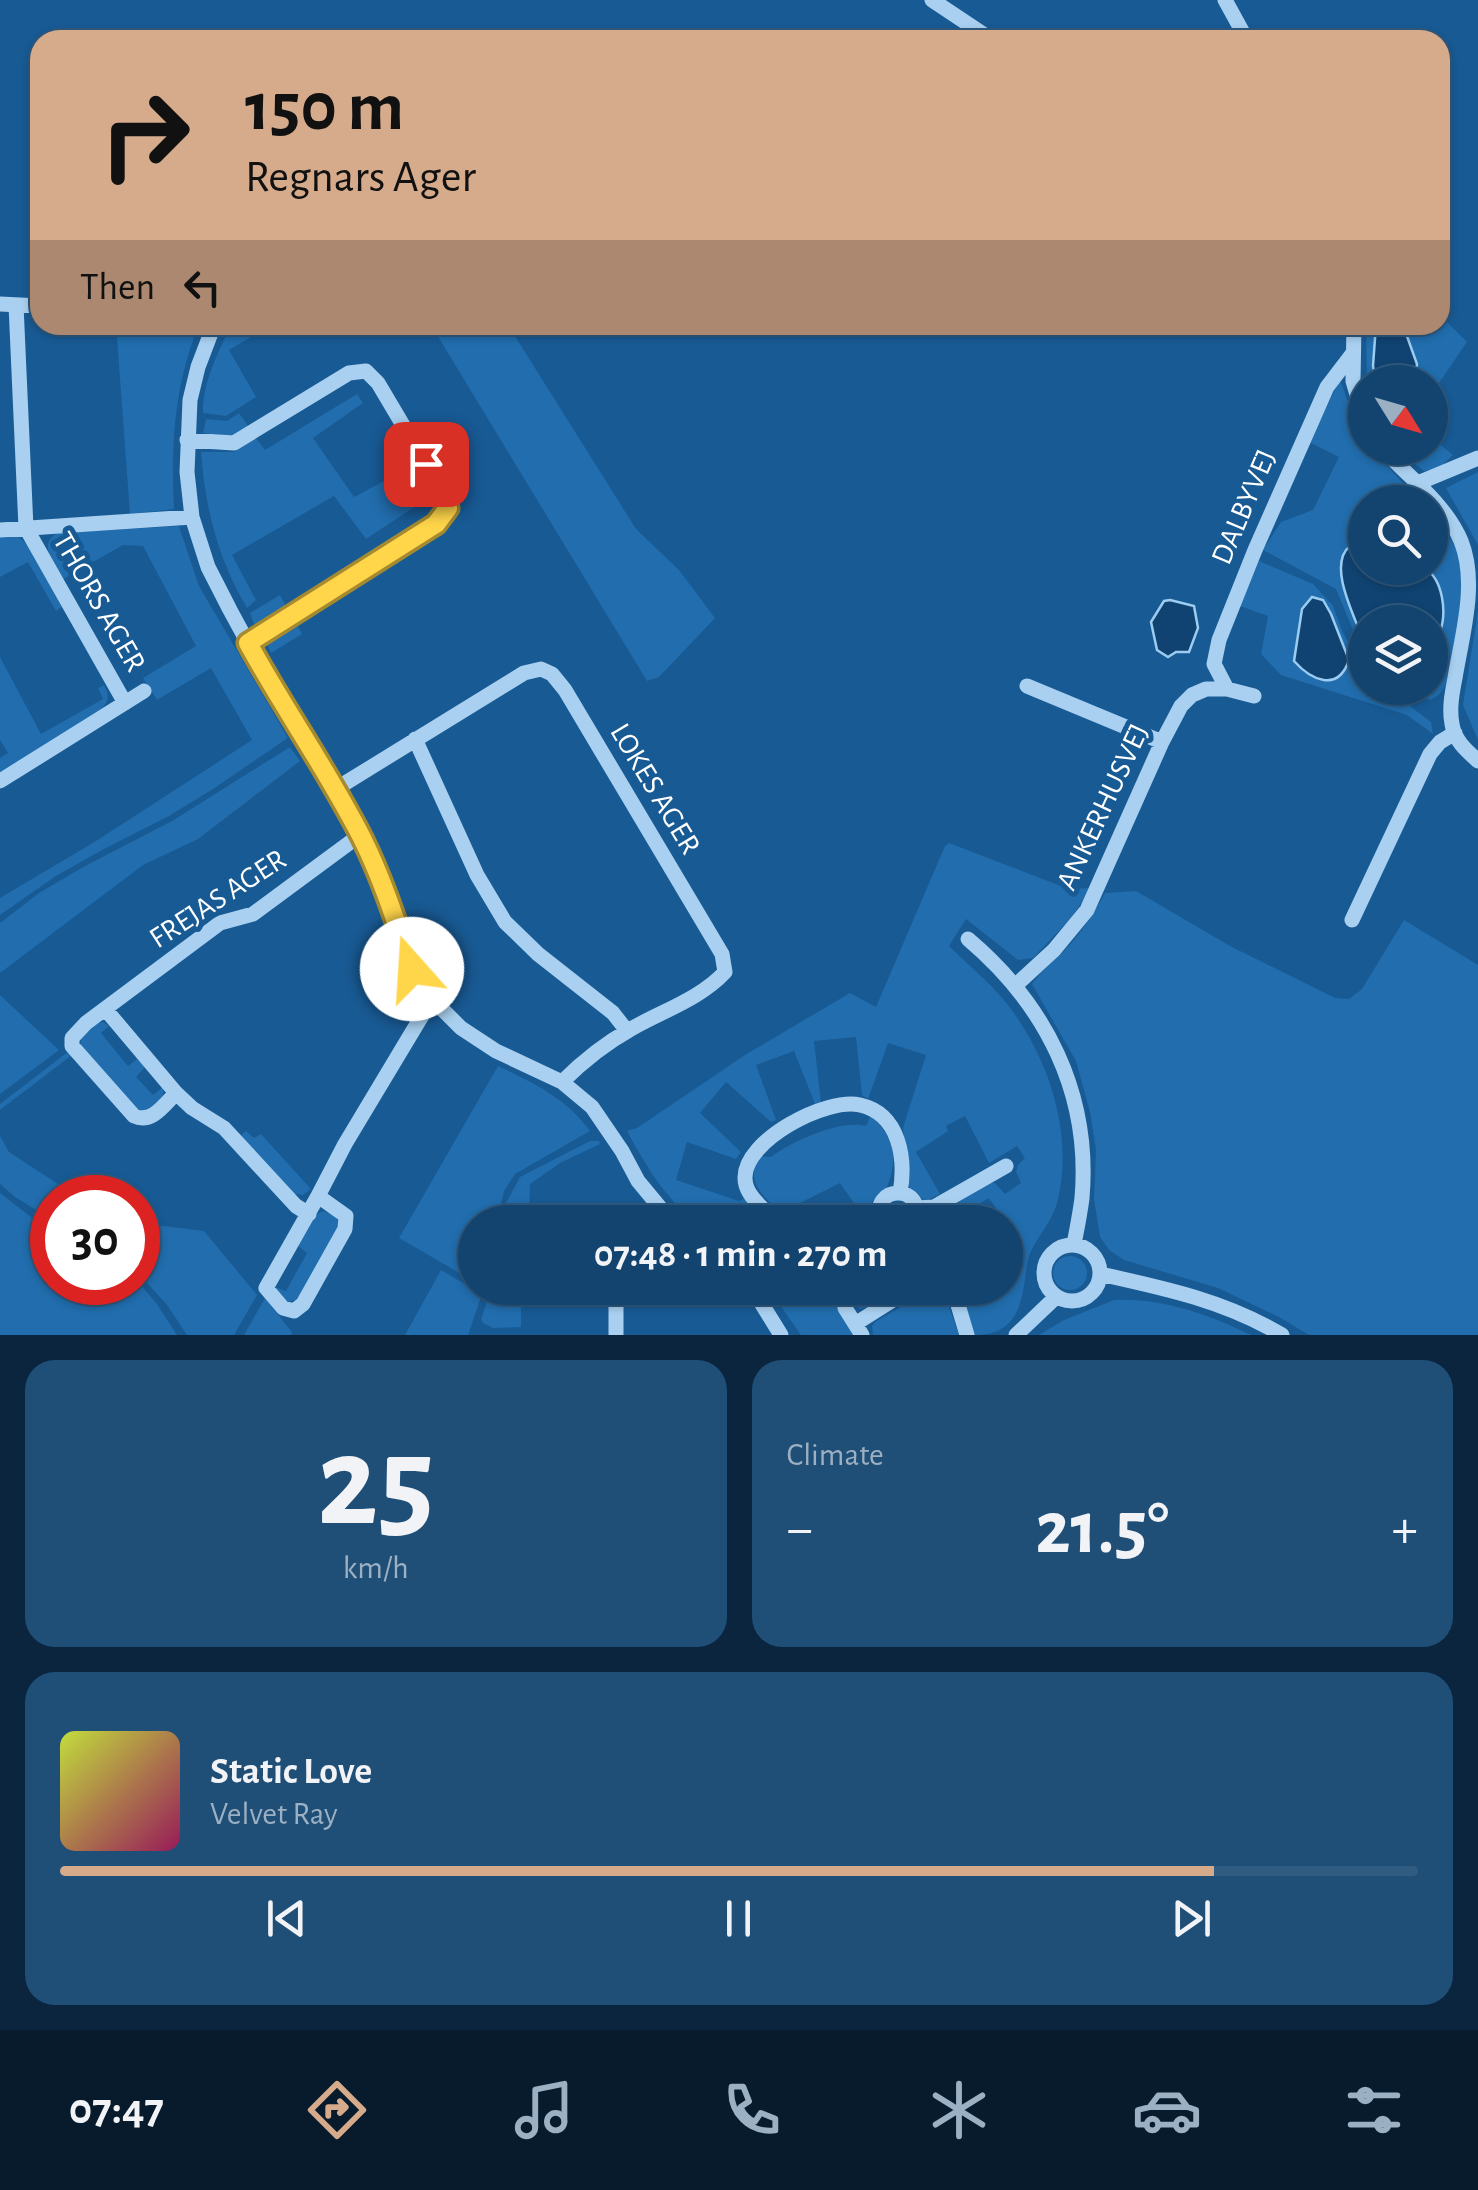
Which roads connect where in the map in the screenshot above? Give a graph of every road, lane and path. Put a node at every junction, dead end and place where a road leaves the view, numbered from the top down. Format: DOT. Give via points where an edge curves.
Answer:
graph roads {
  1 [pos="932,0"];
  2 [pos="1226,0"];
  3 [pos="977,30"];
  4 [pos="1242,30"];
  5 [pos="8,304"];
  6 [pos="210,335"];
  7 [pos="1354,335"];
  8 [pos="1353,354"];
  9 [pos="1353,365"];
  10 [pos="187,440"];
  11 [pos="1478,458"];
  12 [pos="1399,465"];
  13 [pos="1418,483"];
  14 [pos="192,517"];
  15 [pos="26,528"];
  16 [pos="0,530"];
  17 [pos="248,643"];
  18 [pos="1027,686"];
  19 [pos="1226,690"];
  20 [pos="144,691"];
  21 [pos="1254,696"];
  22 [pos="124,703"];
  23 [pos="1455,733"];
  24 [pos="416,739"];
  25 [pos="1162,742"];
  26 [pos="1478,762"];
  27 [pos="0,780"];
  28 [pos="334,790"];
  29 [pos="360,835"];
  30 [pos="1352,920"];
  31 [pos="968,939"];
  32 [pos="1016,985"];
  33 [pos="432,999"];
  34 [pos="106,1010"];
  35 [pos="628,1031"];
  36 [pos="562,1082"];
  37 [pos="176,1094"];
  38 [pos="1006,1166"];
  39 [pos="900,1194"];
  40 [pos="318,1196"];
  41 [pos="656,1205"];
  42 [pos="760,1205"];
  43 [pos="880,1205"];
  44 [pos="914,1205"];
  45 [pos="939,1205"];
  46 [pos="310,1214"];
  47 [pos="1074,1244"];
  48 [pos="1100,1274"];
  49 [pos="1056,1297"];
  50 [pos="616,1305"];
  51 [pos="763,1305"];
  52 [pos="890,1305"];
  53 [pos="958,1305"];
  54 [pos="845,1308"];
  55 [pos="858,1330"];
  56 [pos="617,1335"];
  57 [pos="781,1335"];
  58 [pos="966,1335"];
  59 [pos="1016,1335"];
  60 [pos="1282,1335"];
  1 -- 3 [label="street"];
  2 -- 4 [label="street"];
  5 -- 15 [label="street, THORS AGER"];
  6 -- 10 [label="street" via="190,400"];
  7 -- 8 [label="street"];
  8 -- 9 [label="street"];
  8 -- 19 [label="street, DALBYVEJ" via="1327,387 1219,640 1214,664"];
  10 -- 14 [label="street"];
  10 -- 17 [label="street" via="234,443 349,373 366,371 448,508 436,524"];
  11 -- 13 [label="street"];
  12 -- 13 [label="street"];
  13 -- 23 [label="street" via="1450,521 1466,558 1469,600 1451,701"];
  14 -- 15 [label="street, THORS AGER"];
  14 -- 17 [label="street" via="208,567"];
  15 -- 16 [label="street, THORS AGER"];
  15 -- 22 [label="street, THORS AGER"];
  17 -- 28 [label="street"];
  18 -- 25 [label="street"];
  19 -- 21 [label="street"];
  19 -- 25 [label="street, ANKERHUSVEJ" via="1192,695"];
  20 -- 22 [label="street, THORS AGER"];
  22 -- 27 [label="street, THORS AGER"];
  23 -- 26 [label="street"];
  23 -- 30 [label="street" via="1430,754"];
  24 -- 28 [label="street, LOKES AGER"];
  24 -- 35 [label="street" via="505,922"];
  24 -- 35 [label="street, LOKES AGER" via="524,673 541,669 565,690 722,954 725,972 712,986"];
  25 -- 32 [label="street, ANKERHUSVEJ" via="1087,910"];
  28 -- 29 [label="street"];
  29 -- 33 [label="street" via="412,969"];
  29 -- 34 [label="street, FREJAS AGER" via="253,914 220,923"];
  31 -- 32 [label="street"];
  32 -- 47 [label="street" via="1042,1022 1076,1108 1082,1199"];
  33 -- 36 [label="street" via="496,1051"];
  33 -- 40 [label="street"];
  34 -- 37 [label="street"];
  34 -- 37 [label="street, FREJAS AGER" via="86,1022 72,1046 134,1116 154,1115"];
  35 -- 36 [label="street, LOKES AGER"];
  36 -- 41 [label="street" via="592,1107"];
  37 -- 46 [label="street" via="224,1128"];
  38 -- 45 [label="street"];
  39 -- 42 [label="street" via="904,1173 894,1131 878,1112 857,1104 798,1120 756,1150 744,1175"];
  39 -- 43 [label="street"];
  39 -- 44 [label="street"];
  40 -- 46 [label="street"];
  40 -- 46 [label="street" via="346,1216 345,1229 294,1312 266,1288"];
  47 -- 48 [label="street" via="1096,1258"];
  47 -- 49 [label="street" via="1056,1249 1045,1264 1045,1282"];
  48 -- 49 [label="street" via="1088,1296"];
  48 -- 60 [label="street" via="1220,1304"];
  49 -- 59 [label="street"];
  50 -- 56 [label="street"];
  51 -- 57 [label="street"];
  52 -- 55 [label="street"];
  53 -- 58 [label="street"];
  54 -- 55 [label="street"];
}
